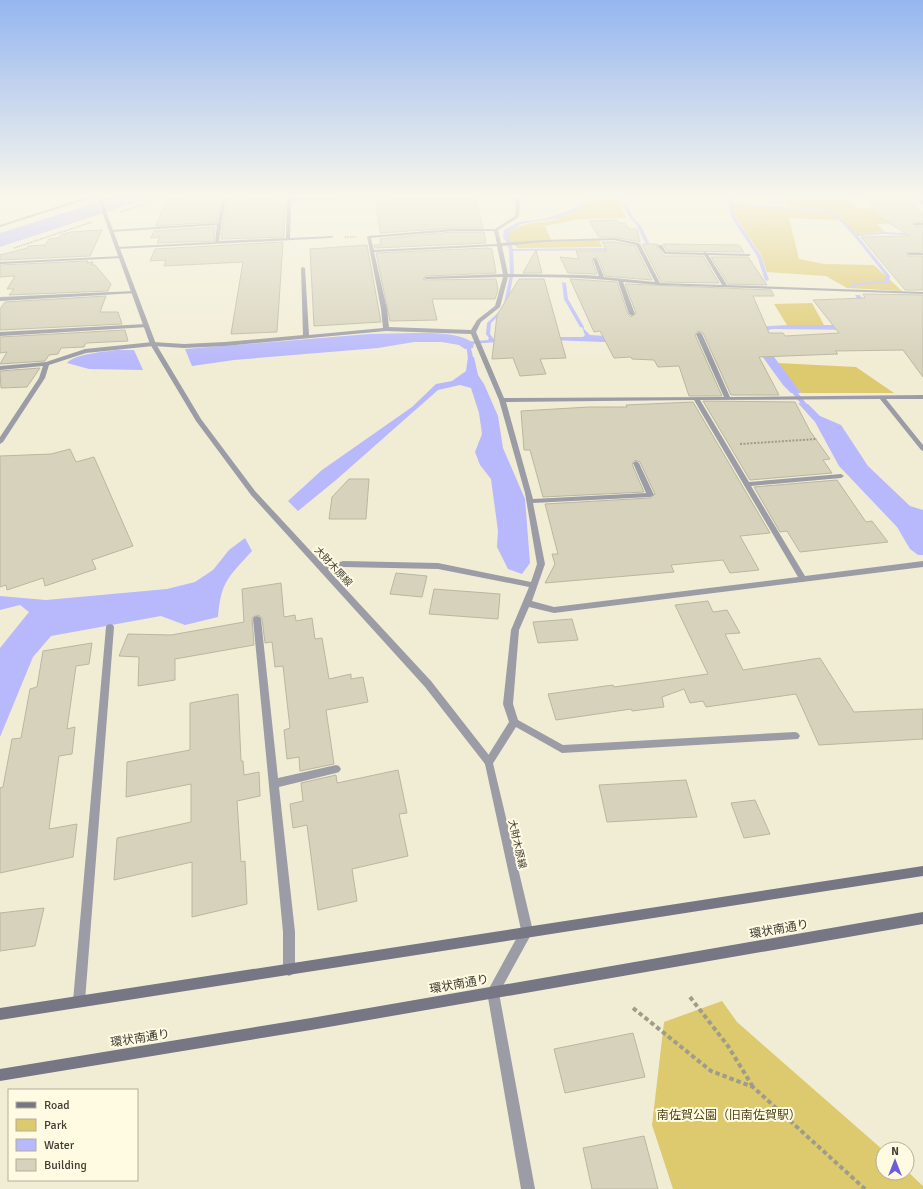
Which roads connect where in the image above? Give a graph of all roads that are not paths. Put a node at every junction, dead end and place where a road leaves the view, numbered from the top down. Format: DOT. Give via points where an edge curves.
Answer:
graph roads {
  1 [pos="119,251"];
  2 [pos="373,251"];
  3 [pos="500,251"];
  4 [pos="642,251"];
  5 [pos="664,251"];
  6 [pos="705,253"];
  7 [pos="910,254"];
  8 [pos="923,254"];
  9 [pos="749,255"];
  10 [pos="121,257"];
  11 [pos="596,259"];
  12 [pos="0,263"];
  13 [pos="303,268"];
  14 [pos="506,276"];
  15 [pos="426,278"];
  16 [pos="602,279"];
  17 [pos="620,281"];
  18 [pos="658,284"];
  19 [pos="725,286"];
  20 [pos="134,292"];
  21 [pos="923,293"];
  22 [pos="0,299"];
  23 [pos="632,314"];
  24 [pos="146,326"];
  25 [pos="386,329"];
  26 [pos="473,332"];
  27 [pos="0,334"];
  28 [pos="699,334"];
  29 [pos="306,336"];
  30 [pos="153,344"];
  31 [pos="47,364"];
  32 [pos="0,368"];
  33 [pos="923,396"];
  34 [pos="881,397"];
  35 [pos="728,398"];
  36 [pos="696,399"];
  37 [pos="502,400"];
  38 [pos="0,442"];
  39 [pos="923,449"];
  40 [pos="636,463"];
  41 [pos="841,476"];
  42 [pos="746,484"];
  43 [pos="529,501"];
  44 [pos="923,564"];
  45 [pos="324,570"];
  46 [pos="803,579"];
  47 [pos="534,585"];
  48 [pos="527,604"];
  49 [pos="257,619"];
  50 [pos="110,627"];
  51 [pos="514,722"];
  52 [pos="795,736"];
  53 [pos="489,762"];
  54 [pos="336,769"];
  55 [pos="274,784"];
  56 [pos="923,870"];
  57 [pos="923,918"];
  58 [pos="527,931"];
  59 [pos="289,970"];
  60 [pos="493,992"];
  61 [pos="79,1001"];
  62 [pos="0,1014"];
  63 [pos="0,1075"];
  64 [pos="528,1189"];
  1 -- 10 [label="street, 大財木原線"];
  2 -- 25 [label="street"];
  3 -- 14 [label="street"];
  4 -- 18 [label="street"];
  5 -- 6 [label="street"];
  6 -- 9 [label="street"];
  6 -- 19 [label="street"];
  7 -- 8 [label="street"];
  10 -- 12 [label="street"];
  10 -- 20 [label="street, 大財木原線"];
  11 -- 16 [label="street"];
  13 -- 29 [label="street"];
  14 -- 15 [label="street"];
  14 -- 16 [label="street" via="585,276"];
  14 -- 26 [label="street" via="498,307 479,322"];
  16 -- 17 [label="street"];
  17 -- 18 [label="street"];
  17 -- 23 [label="street"];
  18 -- 19 [label="street"];
  19 -- 21 [label="street"];
  20 -- 22 [label="street"];
  20 -- 24 [label="street, 大財木原線"];
  24 -- 27 [label="street"];
  24 -- 30 [label="street, 大財木原線"];
  25 -- 26 [label="street"];
  25 -- 29 [label="street"];
  26 -- 37 [label="street"];
  28 -- 35 [label="street"];
  29 -- 30 [label="street" via="191,346"];
  30 -- 31 [label="street" via="85,352"];
  30 -- 45 [label="street, 大財木原線" via="198,420 253,493"];
  31 -- 32 [label="street"];
  31 -- 38 [label="street" via="42,378"];
  33 -- 34 [label="street"];
  34 -- 35 [label="street"];
  34 -- 39 [label="street"];
  35 -- 36 [label="street"];
  36 -- 37 [label="street"];
  36 -- 42 [label="street"];
  37 -- 43 [label="street"];
  40 -- 43 [label="street" via="650,495"];
  41 -- 42 [label="street"];
  42 -- 46 [label="street"];
  43 -- 47 [label="street" via="541,564"];
  44 -- 46 [label="street"];
  45 -- 47 [label="street" via="343,564 438,566"];
  45 -- 53 [label="street, 大財木原線" via="428,684"];
  46 -- 48 [label="street" via="554,610"];
  47 -- 48 [label="street"];
  48 -- 51 [label="street" via="515,630 508,704"];
  49 -- 55 [label="street"];
  50 -- 61 [label="street"];
  51 -- 52 [label="street" via="562,749"];
  51 -- 53 [label="street"];
  53 -- 58 [label="street, 大財木原線"];
  54 -- 55 [label="street"];
  55 -- 59 [label="street" via="289,932"];
  56 -- 58 [label="main road"];
  57 -- 60 [label="main road, 環状南通り"];
  58 -- 59 [label="main road"];
  58 -- 60 [label="street"];
  59 -- 61 [label="main road"];
  60 -- 63 [label="main road, 環状南通り"];
  60 -- 64 [label="street"];
  61 -- 62 [label="main road"];
}
